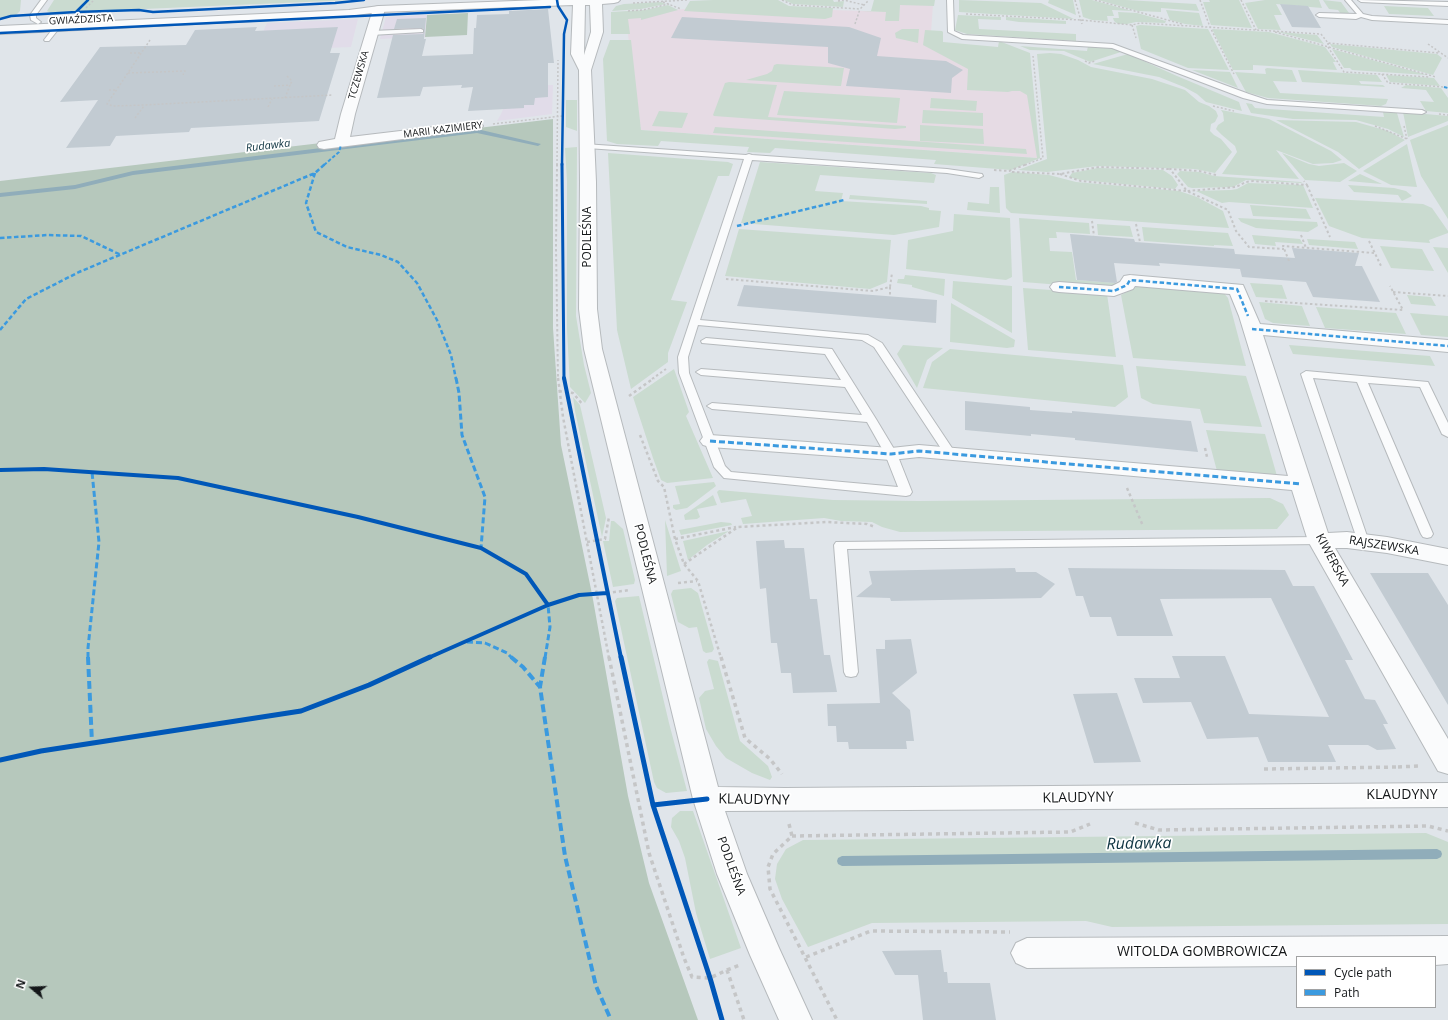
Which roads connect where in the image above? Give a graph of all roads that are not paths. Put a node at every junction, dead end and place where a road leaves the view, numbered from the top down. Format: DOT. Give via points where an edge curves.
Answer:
graph roads {
  1 [pos="44,0"];
  2 [pos="501,0"];
  3 [pos="597,0"];
  4 [pos="614,0"];
  5 [pos="950,0"];
  6 [pos="1348,0"];
  7 [pos="1360,0"];
  8 [pos="578,1"];
  9 [pos="464,4"];
  10 [pos="1448,4"];
  11 [pos="379,9"];
  12 [pos="1319,15"];
  13 [pos="1361,15"];
  14 [pos="38,22"];
  15 [pos="1448,22"];
  16 [pos="0,24"];
  17 [pos="52,27"];
  18 [pos="0,30"];
  19 [pos="421,31"];
  20 [pos="371,33"];
  21 [pos="47,40"];
  22 [pos="585,70"];
  23 [pos="1422,112"];
  24 [pos="476,126"];
  25 [pos="342,142"];
  26 [pos="324,145"];
  27 [pos="587,146"];
  28 [pos="749,156"];
  29 [pos="979,176"];
  30 [pos="1059,287"];
  31 [pos="1254,315"];
  32 [pos="694,322"];
  33 [pos="706,341"];
  34 [pos="1448,346"];
  35 [pos="701,372"];
  36 [pos="1361,379"];
  37 [pos="848,384"];
  38 [pos="712,406"];
  39 [pos="871,419"];
  40 [pos="1448,434"];
  41 [pos="710,441"];
  42 [pos="891,454"];
  43 [pos="950,454"];
  44 [pos="1301,484"];
  45 [pos="1427,534"];
  46 [pos="1319,541"];
  47 [pos="1363,542"];
  48 [pos="1448,557"];
  49 [pos="851,672"];
  50 [pos="1448,763"];
  51 [pos="1448,795"];
  52 [pos="707,800"];
  53 [pos="1448,950"];
  54 [pos="1027,953"];
  55 [pos="796,1020"];
  1 -- 14 [label="lane" via="33,15 33,19"];
  2 -- 9 [label="street, GWIAŹDZISTA"];
  3 -- 4 [label="street, GWIAŹDZISTA"];
  3 -- 8 [label="street, GWIAŹDZISTA"];
  3 -- 22 [label="street, PODLEŚNA" via="597,32"];
  5 -- 23 [label="lane" via="951,32 962,37 1113,46 1267,102"];
  6 -- 13 [label="lane"];
  7 -- 10 [label="lane"];
  8 -- 9 [label="street, GWIAŹDZISTA" via="509,5"];
  8 -- 22 [label="street, PODLEŚNA" via="577,54"];
  9 -- 11 [label="street, GWIAŹDZISTA"];
  11 -- 14 [label="street, GWIAŹDZISTA" via="351,7"];
  11 -- 17 [label="street, GWIAŹDZISTA" via="349,13"];
  11 -- 20 [label="street, TCZEWSKA"];
  12 -- 13 [label="lane"];
  13 -- 15 [label="lane" via="1372,18"];
  14 -- 16 [label="street, GWIAŹDZISTA"];
  14 -- 17 [label="street"];
  17 -- 18 [label="street, GWIAŹDZISTA"];
  17 -- 21 [label="lane" via="54,31"];
  19 -- 20 [label="lane"];
  20 -- 25 [label="street, TCZEWSKA"];
  22 -- 27 [label="street, PODLEŚNA"];
  24 -- 25 [label="street, MARII KAZIMIERY"];
  25 -- 26 [label="street, MARII KAZIMIERY"];
  27 -- 28 [label="lane"];
  27 -- 52 [label="street, PODLEŚNA" via="588,309 593,349"];
  28 -- 29 [label="lane" via="947,171"];
  28 -- 32 [label="lane"];
  30 -- 31 [label="street, KIWERSKA" via="1114,291 1127,285 1130,280 1237,288"];
  31 -- 34 [label="street"];
  31 -- 44 [label="street, KIWERSKA"];
  32 -- 41 [label="lane" via="682,362"];
  32 -- 43 [label="lane" via="864,337 878,346"];
  33 -- 37 [label="lane" via="828,351"];
  35 -- 37 [label="lane"];
  36 -- 40 [label="lane" via="1424,384"];
  36 -- 45 [label="lane"];
  36 -- 47 [label="lane" via="1306,374"];
  37 -- 39 [label="lane"];
  38 -- 39 [label="lane"];
  39 -- 42 [label="lane"];
  41 -- 42 [label="street"];
  41 -- 42 [label="lane" via="721,469 728,475 906,492"];
  42 -- 43 [label="street" via="919,451"];
  43 -- 44 [label="street"];
  44 -- 46 [label="street, KIWERSKA"];
  46 -- 47 [label="street, RAJSZEWSKA"];
  46 -- 49 [label="lane" via="840,545"];
  46 -- 50 [label="street, KIWERSKA"];
  47 -- 48 [label="street, RAJSZEWSKA"];
  51 -- 52 [label="street, KLAUDYNY"];
  52 -- 55 [label="street, PODLEŚNA" via="732,874"];
  53 -- 54 [label="street, WITOLDA GOMBROWICZA"];
}
